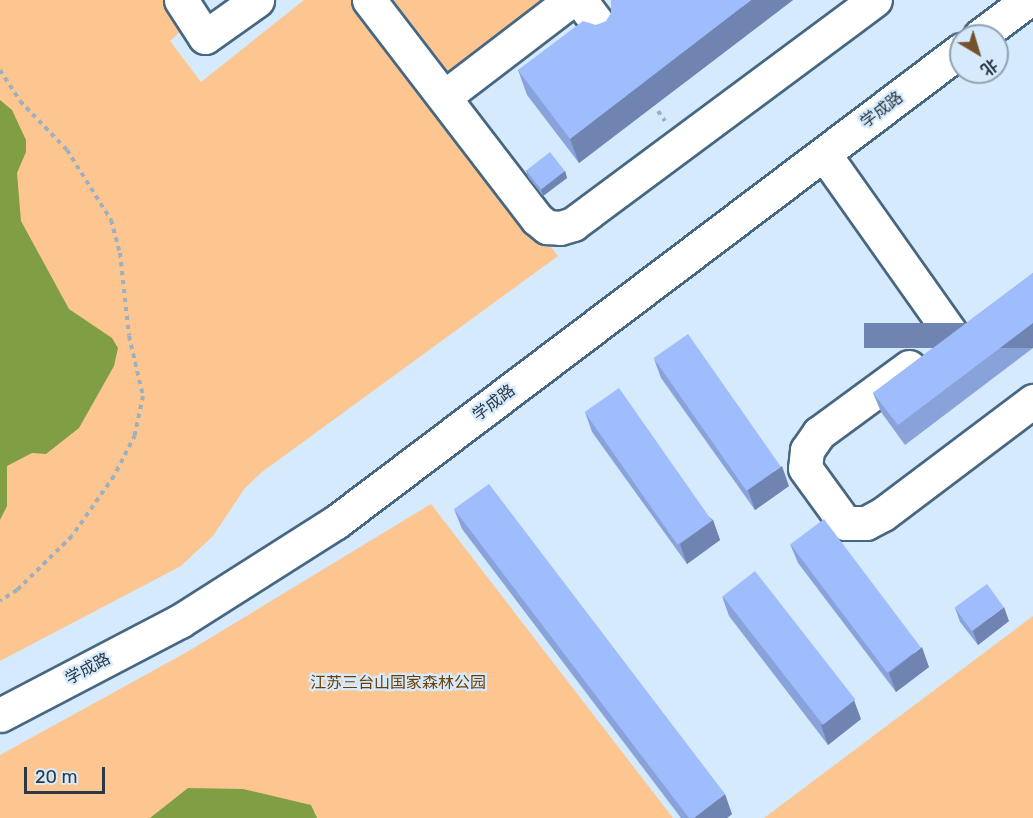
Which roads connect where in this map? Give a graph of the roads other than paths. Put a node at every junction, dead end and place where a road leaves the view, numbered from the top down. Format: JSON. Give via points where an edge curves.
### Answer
{"nodes":[{"id":1,"x":181,"y":0,"type":"edge"},
{"id":2,"x":257,"y":0,"type":"edge"},
{"id":3,"x":369,"y":0,"type":"edge"},
{"id":4,"x":571,"y":0,"type":"edge"},
{"id":5,"x":580,"y":0,"type":"edge"},
{"id":6,"x":875,"y":0,"type":"edge"},
{"id":7,"x":1028,"y":0,"type":"edge"},
{"id":8,"x":996,"y":24,"type":"edge"},
{"id":9,"x":603,"y":31,"type":"edge"},
{"id":10,"x":949,"y":59,"type":"edge"},
{"id":11,"x":444,"y":97,"type":"junction"},
{"id":12,"x":824,"y":154,"type":"junction"},
{"id":13,"x":979,"y":314,"type":"edge"},
{"id":14,"x":952,"y":335,"type":"junction"},
{"id":15,"x":1033,"y":401,"type":"edge"},
{"id":16,"x":0,"y":715,"type":"edge"}],
"edges":[{"from":1,"to":2,"type":"street","via":[[206,38]]},
{"from":3,"to":11,"type":"street"},
{"from":4,"to":11,"type":"street"},
{"from":5,"to":9,"type":"street"},
{"from":6,"to":11,"type":"street","via":[[573,224],[560,228],[547,227],[537,219]]},
{"from":7,"to":8,"type":"street"},
{"from":10,"to":12,"type":"street","name":"学成路"},
{"from":12,"to":14,"type":"street"},
{"from":12,"to":16,"type":"street","name":"学成路","via":[[336,522],[180,621]]},
{"from":13,"to":14,"type":"street"},
{"from":14,"to":15,"type":"street","via":[[819,434],[807,450],[805,468],[845,523],[866,524],[883,514]]}]}
